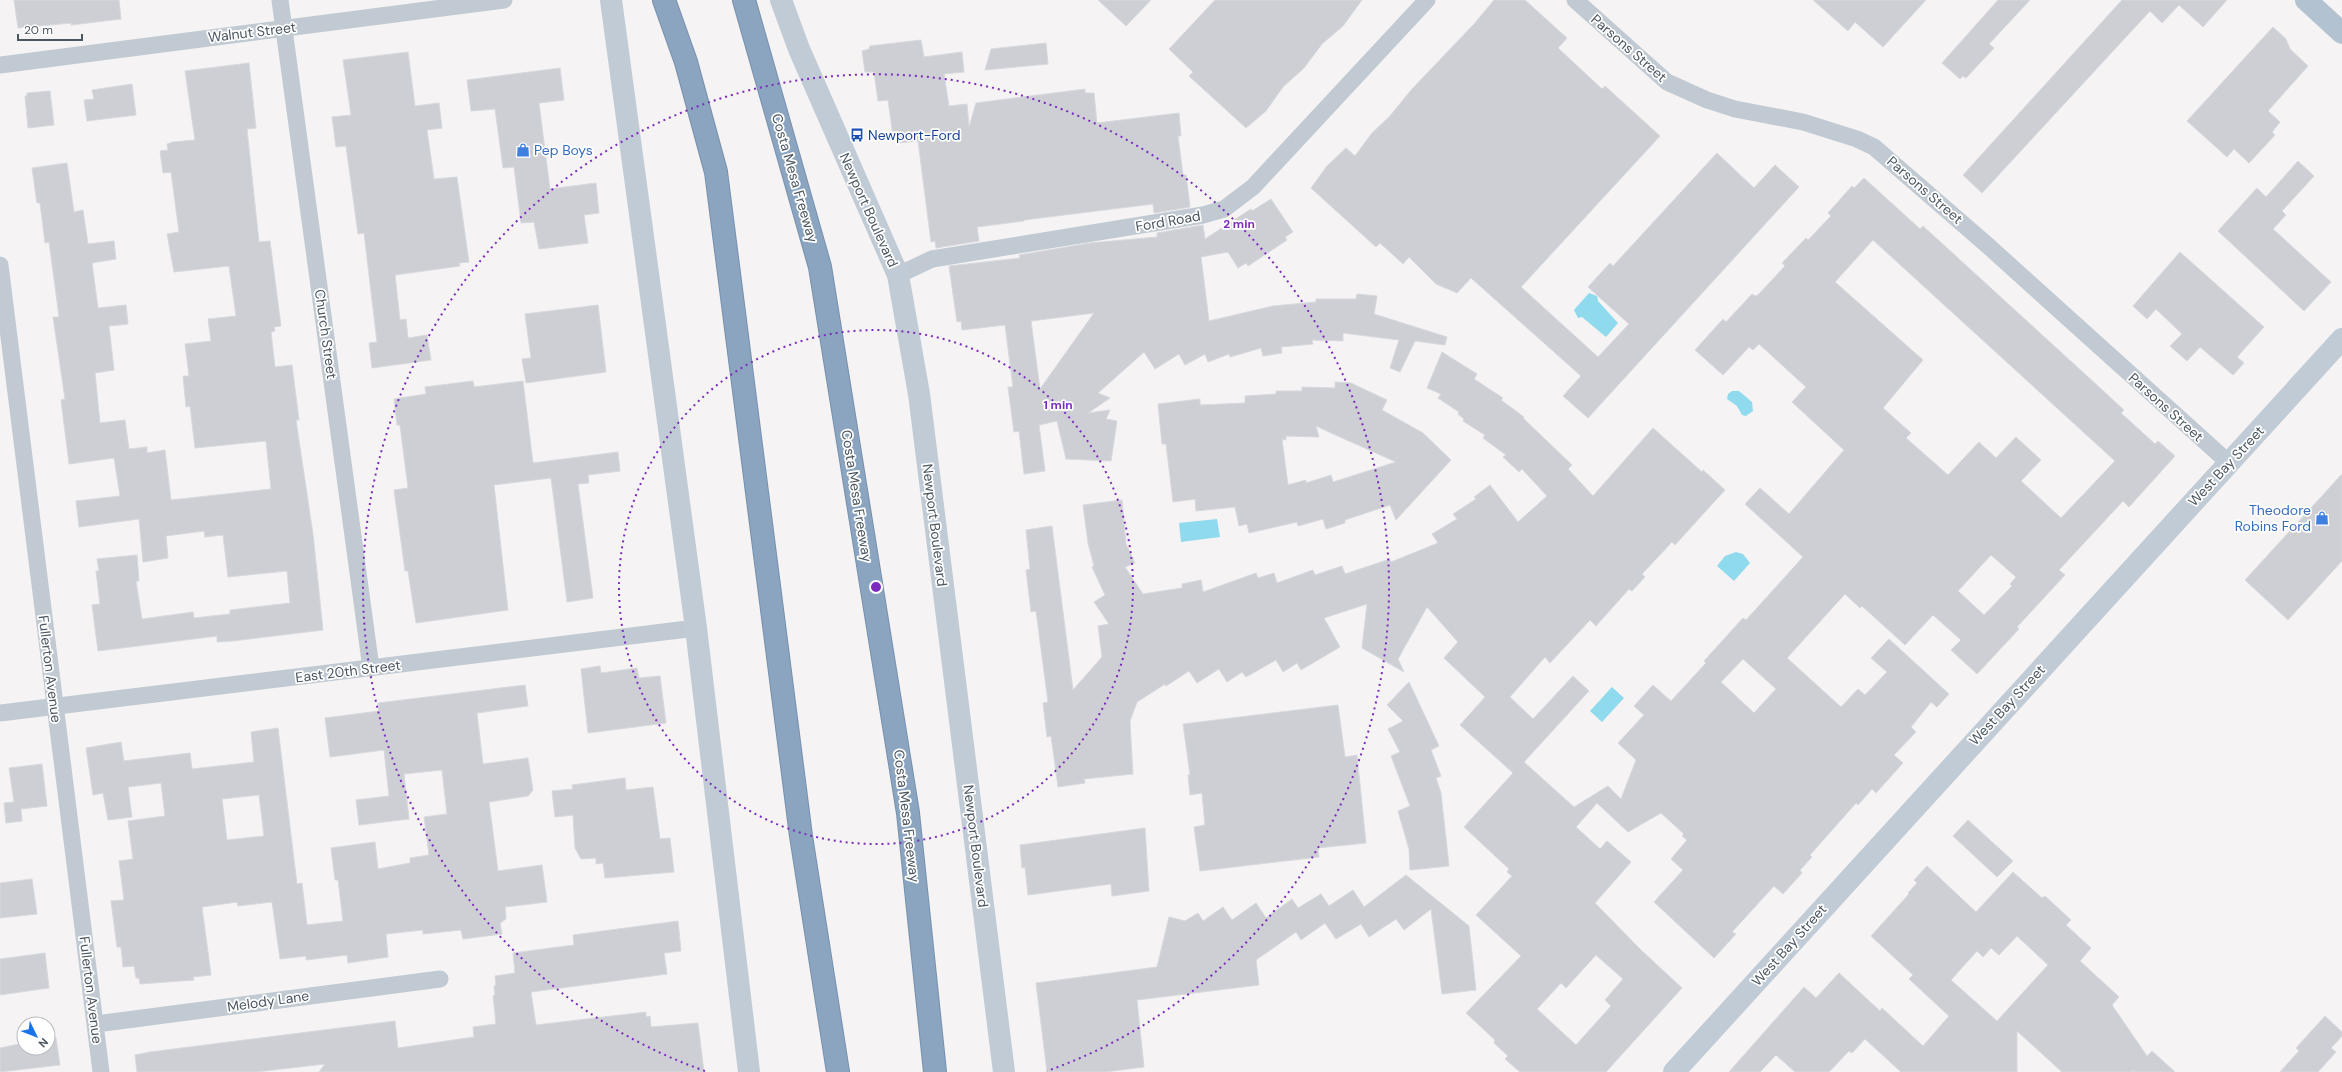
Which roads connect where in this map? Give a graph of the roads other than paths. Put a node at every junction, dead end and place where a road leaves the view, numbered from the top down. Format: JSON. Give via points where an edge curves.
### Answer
{"nodes":[{"id":1,"x":280,"y":0,"type":"edge"},
{"id":2,"x":504,"y":0,"type":"edge"},
{"id":3,"x":611,"y":0,"type":"edge"},
{"id":4,"x":664,"y":0,"type":"edge"},
{"id":5,"x":744,"y":0,"type":"edge"},
{"id":6,"x":782,"y":0,"type":"edge"},
{"id":7,"x":1427,"y":0,"type":"edge"},
{"id":8,"x":1575,"y":0,"type":"edge"},
{"id":9,"x":2306,"y":0,"type":"edge"},
{"id":10,"x":283,"y":27,"type":"junction"},
{"id":11,"x":2342,"y":33,"type":"edge"},
{"id":12,"x":0,"y":65,"type":"edge"},
{"id":13,"x":0,"y":265,"type":"edge"},
{"id":14,"x":898,"y":275,"type":"junction"},
{"id":15,"x":2342,"y":339,"type":"edge"},
{"id":16,"x":2229,"y":463,"type":"junction"},
{"id":17,"x":696,"y":628,"type":"junction"},
{"id":18,"x":371,"y":668,"type":"junction"},
{"id":19,"x":54,"y":706,"type":"junction"},
{"id":20,"x":0,"y":713,"type":"edge"},
{"id":21,"x":440,"y":978,"type":"dead end"},
{"id":22,"x":96,"y":1024,"type":"junction"},
{"id":23,"x":101,"y":1072,"type":"edge"},
{"id":24,"x":749,"y":1072,"type":"edge"},
{"id":25,"x":838,"y":1072,"type":"edge"},
{"id":26,"x":935,"y":1072,"type":"edge"},
{"id":27,"x":1004,"y":1072,"type":"edge"},
{"id":28,"x":1674,"y":1072,"type":"edge"}],
"edges":[{"from":1,"to":10,"type":"street","name":"Church Street"},
{"from":2,"to":10,"type":"street","name":"Walnut Street"},
{"from":3,"to":17,"type":"main road"},
{"from":4,"to":25,"type":"highway","via":[[686,62],[716,172],[801,836]]},
{"from":5,"to":26,"type":"highway","name":"Costa Mesa Freeway","via":[[820,266],[908,813]]},
{"from":6,"to":14,"type":"main road","name":"Newport Boulevard","via":[[799,48]]},
{"from":7,"to":14,"type":"street","name":"Ford Road","via":[[1253,187],[1224,210],[1204,216],[932,259]]},
{"from":8,"to":16,"type":"street","name":"Parsons Street","via":[[1667,82],[1735,109],[1803,122],[1874,147],[1940,202]]},
{"from":9,"to":11,"type":"main road"},
{"from":10,"to":12,"type":"street","name":"Walnut Street"},
{"from":10,"to":18,"type":"street","name":"Church Street"},
{"from":13,"to":19,"type":"street","name":"Fullerton Avenue"},
{"from":14,"to":27,"type":"main road","name":"Newport Boulevard","via":[[921,409]]},
{"from":15,"to":16,"type":"main road","name":"West Bay Street"},
{"from":16,"to":28,"type":"main road","name":"West Bay Street"},
{"from":17,"to":18,"type":"street","name":"East 20th Street"},
{"from":17,"to":24,"type":"main road"},
{"from":18,"to":19,"type":"street","name":"East 20th Street"},
{"from":19,"to":20,"type":"street","name":"East 20th Street"},
{"from":19,"to":22,"type":"street","name":"Fullerton Avenue"},
{"from":21,"to":22,"type":"street","name":"Melody Lane"},
{"from":22,"to":23,"type":"street","name":"Fullerton Avenue"}]}
